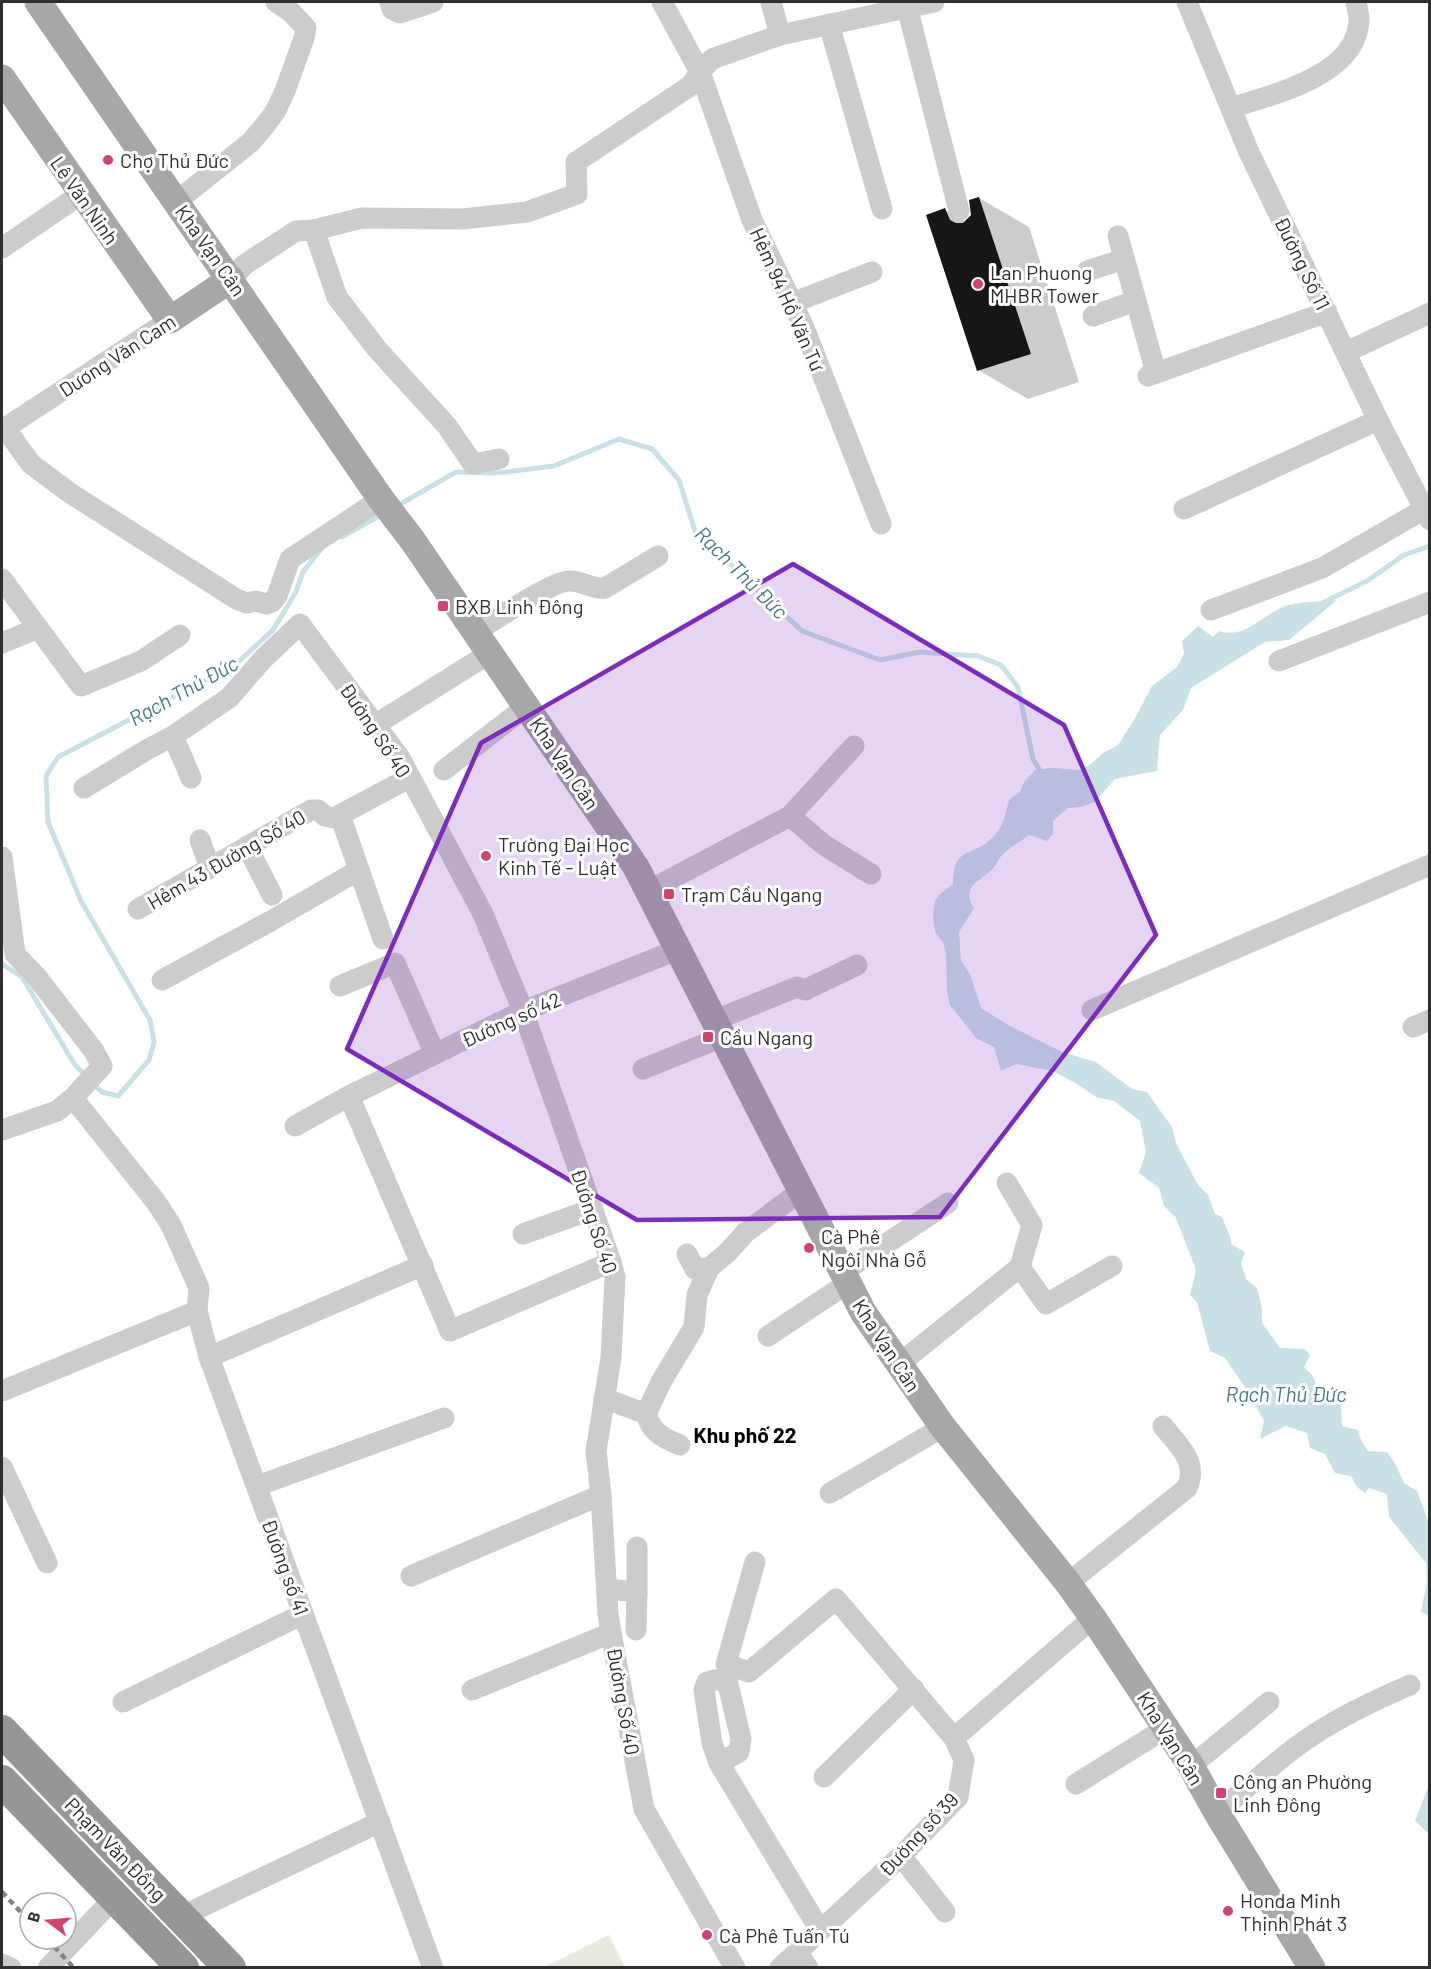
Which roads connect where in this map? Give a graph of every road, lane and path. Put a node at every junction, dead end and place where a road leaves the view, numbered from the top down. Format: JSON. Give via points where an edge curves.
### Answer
{"nodes":[{"id":1,"x":38,"y":2,"type":"edge"},
{"id":2,"x":276,"y":2,"type":"edge"},
{"id":3,"x":390,"y":2,"type":"edge"},
{"id":4,"x":433,"y":2,"type":"edge"},
{"id":5,"x":663,"y":2,"type":"edge"},
{"id":6,"x":771,"y":2,"type":"edge"},
{"id":7,"x":934,"y":2,"type":"edge"},
{"id":8,"x":1187,"y":2,"type":"edge"},
{"id":9,"x":1356,"y":2,"type":"edge"},
{"id":10,"x":898,"y":6,"type":"edge"},
{"id":11,"x":829,"y":24,"type":"junction"},
{"id":12,"x":780,"y":35,"type":"junction"},
{"id":13,"x":700,"y":72,"type":"junction"},
{"id":14,"x":2,"y":78,"type":"edge"},
{"id":15,"x":1231,"y":108,"type":"junction"},
{"id":16,"x":81,"y":194,"type":"junction"},
{"id":17,"x":177,"y":201,"type":"junction"},
{"id":18,"x":882,"y":209,"type":"dead end"},
{"id":19,"x":959,"y":211,"type":"dead end"},
{"id":20,"x":314,"y":230,"type":"junction"},
{"id":21,"x":1118,"y":236,"type":"dead end"},
{"id":22,"x":2,"y":248,"type":"edge"},
{"id":23,"x":1124,"y":259,"type":"junction"},
{"id":24,"x":1088,"y":271,"type":"dead end"},
{"id":25,"x":872,"y":272,"type":"dead end"},
{"id":26,"x":231,"y":279,"type":"junction"},
{"id":27,"x":1135,"y":301,"type":"junction"},
{"id":28,"x":792,"y":303,"type":"junction"},
{"id":29,"x":1327,"y":312,"type":"junction"},
{"id":30,"x":1430,"y":313,"type":"edge"},
{"id":31,"x":1093,"y":316,"type":"dead end"},
{"id":32,"x":170,"y":320,"type":"junction"},
{"id":33,"x":1346,"y":352,"type":"junction"},
{"id":34,"x":1378,"y":420,"type":"junction"},
{"id":35,"x":3,"y":429,"type":"edge"},
{"id":36,"x":499,"y":459,"type":"dead end"},
{"id":37,"x":381,"y":499,"type":"junction"},
{"id":38,"x":1424,"y":503,"type":"edge"},
{"id":39,"x":1184,"y":509,"type":"dead end"},
{"id":40,"x":881,"y":524,"type":"dead end"},
{"id":41,"x":658,"y":556,"type":"dead end"},
{"id":42,"x":2,"y":579,"type":"edge"},
{"id":43,"x":1430,"y":602,"type":"edge"},
{"id":44,"x":1211,"y":609,"type":"dead end"},
{"id":45,"x":38,"y":628,"type":"junction"},
{"id":46,"x":180,"y":635,"type":"dead end"},
{"id":47,"x":2,"y":643,"type":"edge"},
{"id":48,"x":482,"y":643,"type":"junction"},
{"id":49,"x":1280,"y":661,"type":"dead end"},
{"id":50,"x":526,"y":707,"type":"junction"},
{"id":51,"x":383,"y":720,"type":"junction"},
{"id":52,"x":173,"y":736,"type":"junction"},
{"id":53,"x":854,"y":746,"type":"dead end"},
{"id":54,"x":444,"y":770,"type":"dead end"},
{"id":55,"x":409,"y":777,"type":"junction"},
{"id":56,"x":191,"y":778,"type":"dead end"},
{"id":57,"x":84,"y":788,"type":"dead end"},
{"id":58,"x":340,"y":815,"type":"junction"},
{"id":59,"x":790,"y":816,"type":"junction"},
{"id":60,"x":200,"y":840,"type":"dead end"},
{"id":61,"x":247,"y":846,"type":"junction"},
{"id":62,"x":2,"y":857,"type":"edge"},
{"id":63,"x":1430,"y":865,"type":"edge"},
{"id":64,"x":210,"y":868,"type":"junction"},
{"id":65,"x":359,"y":870,"type":"junction"},
{"id":66,"x":871,"y":874,"type":"dead end"},
{"id":67,"x":648,"y":891,"type":"junction"},
{"id":68,"x":273,"y":895,"type":"dead end"},
{"id":69,"x":138,"y":909,"type":"dead end"},
{"id":70,"x":383,"y":939,"type":"dead end"},
{"id":71,"x":677,"y":950,"type":"junction"},
{"id":72,"x":8,"y":951,"type":"edge"},
{"id":73,"x":857,"y":965,"type":"dead end"},
{"id":74,"x":162,"y":980,"type":"dead end"},
{"id":75,"x":340,"y":986,"type":"dead end"},
{"id":76,"x":1092,"y":1010,"type":"dead end"},
{"id":77,"x":524,"y":1011,"type":"junction"},
{"id":78,"x":717,"y":1029,"type":"junction"},
{"id":79,"x":435,"y":1054,"type":"junction"},
{"id":80,"x":644,"y":1069,"type":"dead end"},
{"id":81,"x":349,"y":1096,"type":"junction"},
{"id":82,"x":73,"y":1098,"type":"junction"},
{"id":83,"x":295,"y":1126,"type":"dead end"},
{"id":84,"x":2,"y":1130,"type":"edge"},
{"id":85,"x":1006,"y":1183,"type":"dead end"},
{"id":86,"x":801,"y":1191,"type":"junction"},
{"id":87,"x":948,"y":1203,"type":"dead end"},
{"id":88,"x":593,"y":1209,"type":"junction"},
{"id":89,"x":523,"y":1234,"type":"dead end"},
{"id":90,"x":687,"y":1254,"type":"dead end"},
{"id":91,"x":611,"y":1262,"type":"junction"},
{"id":92,"x":423,"y":1266,"type":"junction"},
{"id":93,"x":1112,"y":1266,"type":"dead end"},
{"id":94,"x":1020,"y":1267,"type":"junction"},
{"id":95,"x":709,"y":1268,"type":"junction"},
{"id":96,"x":846,"y":1278,"type":"junction"},
{"id":97,"x":197,"y":1311,"type":"junction"},
{"id":98,"x":768,"y":1336,"type":"dead end"},
{"id":99,"x":209,"y":1357,"type":"junction"},
{"id":100,"x":899,"y":1364,"type":"junction"},
{"id":101,"x":2,"y":1391,"type":"edge"},
{"id":102,"x":604,"y":1398,"type":"junction"},
{"id":103,"x":646,"y":1414,"type":"junction"},
{"id":104,"x":444,"y":1418,"type":"dead end"},
{"id":105,"x":1163,"y":1426,"type":"dead end"},
{"id":106,"x":943,"y":1427,"type":"junction"},
{"id":107,"x":680,"y":1445,"type":"dead end"},
{"id":108,"x":2,"y":1467,"type":"edge"},
{"id":109,"x":257,"y":1486,"type":"junction"},
{"id":110,"x":830,"y":1493,"type":"dead end"},
{"id":111,"x":601,"y":1495,"type":"junction"},
{"id":112,"x":637,"y":1547,"type":"dead end"},
{"id":113,"x":755,"y":1562,"type":"dead end"},
{"id":114,"x":46,"y":1563,"type":"dead end"},
{"id":115,"x":411,"y":1576,"type":"dead end"},
{"id":116,"x":1068,"y":1583,"type":"junction"},
{"id":117,"x":607,"y":1589,"type":"junction"},
{"id":118,"x":637,"y":1592,"type":"junction"},
{"id":119,"x":303,"y":1614,"type":"junction"},
{"id":120,"x":1093,"y":1618,"type":"junction"},
{"id":121,"x":636,"y":1630,"type":"dead end"},
{"id":122,"x":611,"y":1633,"type":"junction"},
{"id":123,"x":1410,"y":1685,"type":"dead end"},
{"id":124,"x":914,"y":1689,"type":"junction"},
{"id":125,"x":472,"y":1690,"type":"dead end"},
{"id":126,"x":123,"y":1702,"type":"dead end"},
{"id":127,"x":1269,"y":1702,"type":"dead end"},
{"id":128,"x":1166,"y":1728,"type":"junction"},
{"id":129,"x":2,"y":1731,"type":"edge"},
{"id":130,"x":954,"y":1738,"type":"junction"},
{"id":131,"x":719,"y":1762,"type":"dead end"},
{"id":132,"x":1191,"y":1766,"type":"junction"},
{"id":133,"x":824,"y":1777,"type":"dead end"},
{"id":134,"x":2,"y":1781,"type":"edge"},
{"id":135,"x":1076,"y":1784,"type":"dead end"},
{"id":136,"x":1217,"y":1813,"type":"junction"},
{"id":137,"x":380,"y":1822,"type":"junction"},
{"id":138,"x":901,"y":1856,"type":"junction"},
{"id":139,"x":115,"y":1897,"type":"junction"},
{"id":140,"x":945,"y":1912,"type":"dead end"},
{"id":141,"x":180,"y":1917,"type":"junction"},
{"id":142,"x":820,"y":1930,"type":"junction"},
{"id":143,"x":803,"y":1960,"type":"edge"},
{"id":144,"x":2,"y":1964,"type":"edge"},
{"id":145,"x":11,"y":1968,"type":"edge"},
{"id":146,"x":48,"y":1968,"type":"edge"},
{"id":147,"x":183,"y":1968,"type":"edge"},
{"id":148,"x":230,"y":1968,"type":"edge"},
{"id":149,"x":433,"y":1968,"type":"edge"},
{"id":150,"x":735,"y":1968,"type":"edge"},
{"id":151,"x":780,"y":1968,"type":"edge"},
{"id":152,"x":1312,"y":1968,"type":"edge"}],
"edges":[{"from":1,"to":17,"type":"main road","name":"Kha Vạn Cân"},
{"from":2,"to":17,"type":"street","via":[[306,28],[275,112],[251,142]]},
{"from":3,"to":4,"type":"street","via":[[392,9],[400,13]]},
{"from":5,"to":13,"type":"street","name":"Hẻm 94 Hồ Văn Tư"},
{"from":6,"to":12,"type":"street"},
{"from":7,"to":10,"type":"street"},
{"from":8,"to":15,"type":"street","name":"Đường Số 11"},
{"from":9,"to":15,"type":"street","via":[[1359,21],[1354,40],[1338,64],[1302,85]]},
{"from":10,"to":11,"type":"street"},
{"from":10,"to":19,"type":"street"},
{"from":11,"to":12,"type":"street"},
{"from":11,"to":18,"type":"street"},
{"from":12,"to":13,"type":"street","via":[[711,59]]},
{"from":13,"to":20,"type":"street","via":[[690,87],[576,162],[577,194],[527,212],[462,219],[362,218]]},
{"from":13,"to":28,"type":"street","name":"Hẻm 94 Hồ Văn Tư","via":[[752,220]]},
{"from":14,"to":16,"type":"main road","name":"Lê Văn Ninh"},
{"from":15,"to":29,"type":"street","name":"Đường Số 11"},
{"from":16,"to":22,"type":"street"},
{"from":16,"to":32,"type":"main road","name":"Lê Văn Ninh"},
{"from":17,"to":26,"type":"main road","name":"Kha Vạn Cân"},
{"from":20,"to":26,"type":"street","via":[[296,231],[244,265]]},
{"from":20,"to":36,"type":"street","via":[[337,297],[377,349],[447,426],[472,464]]},
{"from":21,"to":23,"type":"street"},
{"from":23,"to":24,"type":"street"},
{"from":23,"to":27,"type":"street"},
{"from":25,"to":28,"type":"street"},
{"from":26,"to":32,"type":"main road","name":"Dương Văn Cam"},
{"from":26,"to":37,"type":"main road","name":"Kha Vạn Cân"},
{"from":27,"to":29,"type":"street","via":[[1152,375]]},
{"from":27,"to":31,"type":"street"},
{"from":28,"to":40,"type":"street","name":"Hẻm 94 Hồ Văn Tư"},
{"from":29,"to":33,"type":"street","name":"Đường Số 11"},
{"from":30,"to":33,"type":"street"},
{"from":32,"to":35,"type":"street","name":"Dương Văn Cam"},
{"from":33,"to":34,"type":"street","name":"Đường Số 11"},
{"from":34,"to":38,"type":"street","name":"Đường Số 11"},
{"from":34,"to":39,"type":"street"},
{"from":35,"to":37,"type":"street","via":[[31,464],[70,492],[247,603],[272,602],[290,560]]},
{"from":37,"to":48,"type":"main road","name":"Kha Vạn Cân"},
{"from":38,"to":44,"type":"street","via":[[1322,568]]},
{"from":41,"to":48,"type":"street","via":[[605,588],[566,580],[531,598]]},
{"from":42,"to":45,"type":"street"},
{"from":43,"to":49,"type":"street"},
{"from":45,"to":46,"type":"street","via":[[81,686],[141,661]]},
{"from":45,"to":47,"type":"street"},
{"from":48,"to":50,"type":"main road","name":"Kha Vạn Cân"},
{"from":48,"to":51,"type":"street"},
{"from":50,"to":54,"type":"street"},
{"from":50,"to":67,"type":"main road","name":"Kha Vạn Cân","via":[[636,867]]},
{"from":51,"to":52,"type":"street","name":"Đường Số 40","via":[[300,624],[229,698]]},
{"from":51,"to":55,"type":"street","name":"Đường Số 40"},
{"from":52,"to":56,"type":"street"},
{"from":52,"to":57,"type":"street"},
{"from":53,"to":59,"type":"street"},
{"from":55,"to":58,"type":"street"},
{"from":55,"to":77,"type":"street","name":"Đường Số 40","via":[[483,914]]},
{"from":58,"to":61,"type":"street","name":"Hẻm 43 Đường Số 40","via":[[330,818],[311,810]]},
{"from":58,"to":65,"type":"street"},
{"from":59,"to":66,"type":"street","via":[[824,845]]},
{"from":59,"to":67,"type":"street"},
{"from":60,"to":64,"type":"street"},
{"from":61,"to":64,"type":"street","name":"Hẻm 43 Đường Số 40"},
{"from":61,"to":68,"type":"street"},
{"from":62,"to":72,"type":"street"},
{"from":63,"to":76,"type":"street"},
{"from":64,"to":69,"type":"street","name":"Hẻm 43 Đường Số 40"},
{"from":65,"to":70,"type":"street"},
{"from":65,"to":74,"type":"street"},
{"from":67,"to":71,"type":"main road","name":"Kha Vạn Cân"},
{"from":71,"to":77,"type":"street","name":"Đường số 42"},
{"from":71,"to":78,"type":"main road","name":"Kha Vạn Cân"},
{"from":72,"to":82,"type":"street","via":[[43,985],[102,1066]]},
{"from":73,"to":78,"type":"street","via":[[805,990],[796,987]]},
{"from":75,"to":79,"type":"street","via":[[395,963]]},
{"from":77,"to":79,"type":"street","name":"Đường số 42"},
{"from":77,"to":88,"type":"street","name":"Đường Số 40"},
{"from":78,"to":80,"type":"street"},
{"from":78,"to":86,"type":"main road","name":"Kha Vạn Cân"},
{"from":79,"to":81,"type":"street","name":"Đường số 42"},
{"from":81,"to":83,"type":"street","name":"Đường số 42"},
{"from":81,"to":92,"type":"street"},
{"from":82,"to":84,"type":"street","via":[[57,1111]]},
{"from":82,"to":97,"type":"street","name":"Đường số 41","via":[[171,1225],[199,1288]]},
{"from":85,"to":94,"type":"street","via":[[1032,1225]]},
{"from":86,"to":95,"type":"street","via":[[746,1232]]},
{"from":86,"to":96,"type":"main road","name":"Kha Vạn Cân"},
{"from":87,"to":96,"type":"street"},
{"from":88,"to":89,"type":"street"},
{"from":88,"to":91,"type":"street","name":"Đường Số 40"},
{"from":90,"to":95,"type":"street","via":[[695,1269]]},
{"from":91,"to":92,"type":"street","via":[[450,1331]]},
{"from":91,"to":102,"type":"street","name":"Đường Số 40","via":[[615,1277]]},
{"from":92,"to":99,"type":"street"},
{"from":93,"to":94,"type":"street","via":[[1046,1304]]},
{"from":94,"to":100,"type":"street"},
{"from":95,"to":103,"type":"street","via":[[697,1295],[694,1327]]},
{"from":96,"to":98,"type":"street"},
{"from":96,"to":100,"type":"main road","name":"Kha Vạn Cân","via":[[863,1312]]},
{"from":97,"to":99,"type":"street","name":"Đường số 41"},
{"from":97,"to":101,"type":"street"},
{"from":99,"to":109,"type":"street","name":"Đường số 41"},
{"from":100,"to":106,"type":"main road","name":"Kha Vạn Cân"},
{"from":102,"to":103,"type":"street"},
{"from":102,"to":111,"type":"street","name":"Đường Số 40","via":[[596,1450]]},
{"from":103,"to":107,"type":"street","via":[[656,1433]]},
{"from":104,"to":109,"type":"street"},
{"from":105,"to":116,"type":"street","via":[[1192,1468],[1187,1488]]},
{"from":106,"to":110,"type":"street"},
{"from":106,"to":116,"type":"main road","name":"Kha Vạn Cân"},
{"from":108,"to":114,"type":"street"},
{"from":109,"to":119,"type":"street","name":"Đường số 41"},
{"from":111,"to":115,"type":"street"},
{"from":111,"to":117,"type":"street","name":"Đường Số 40"},
{"from":112,"to":118,"type":"street"},
{"from":113,"to":124,"type":"street","via":[[726,1665],[750,1672],[836,1599]]},
{"from":116,"to":120,"type":"main road","name":"Kha Vạn Cân"},
{"from":117,"to":118,"type":"street"},
{"from":117,"to":122,"type":"street","name":"Đường Số 40"},
{"from":118,"to":121,"type":"street"},
{"from":119,"to":126,"type":"street"},
{"from":119,"to":137,"type":"street","name":"Đường số 41"},
{"from":120,"to":128,"type":"main road","name":"Kha Vạn Cân"},
{"from":120,"to":130,"type":"street"},
{"from":122,"to":125,"type":"street"},
{"from":122,"to":150,"type":"street","name":"Đường Số 40","via":[[644,1809]]},
{"from":123,"to":136,"type":"street","via":[[1316,1734]]},
{"from":124,"to":130,"type":"street"},
{"from":124,"to":133,"type":"street"},
{"from":127,"to":132,"type":"street"},
{"from":128,"to":132,"type":"main road","name":"Kha Vạn Cân"},
{"from":128,"to":135,"type":"street"},
{"from":129,"to":141,"type":"highway","name":"Phạm Văn Đồng"},
{"from":130,"to":138,"type":"street","name":"Đường số 39","via":[[964,1760],[958,1797]]},
{"from":131,"to":142,"type":"street"},
{"from":132,"to":136,"type":"main road","name":"Kha Vạn Cân"},
{"from":134,"to":139,"type":"highway","name":"Phạm Văn Đồng"},
{"from":136,"to":152,"type":"main road","name":"Kha Vạn Cân"},
{"from":137,"to":141,"type":"street"},
{"from":137,"to":149,"type":"street","name":"Đường số 41"},
{"from":138,"to":140,"type":"street"},
{"from":138,"to":142,"type":"street","name":"Đường số 39"},
{"from":139,"to":146,"type":"street"},
{"from":139,"to":147,"type":"highway","name":"Phạm Văn Đồng"},
{"from":141,"to":148,"type":"highway","name":"Phạm Văn Đồng"},
{"from":142,"to":143,"type":"street","name":"Đường số 39"},
{"from":143,"to":151,"type":"street","name":"Đường số 39"},
{"from":144,"to":145,"type":"street"}]}
